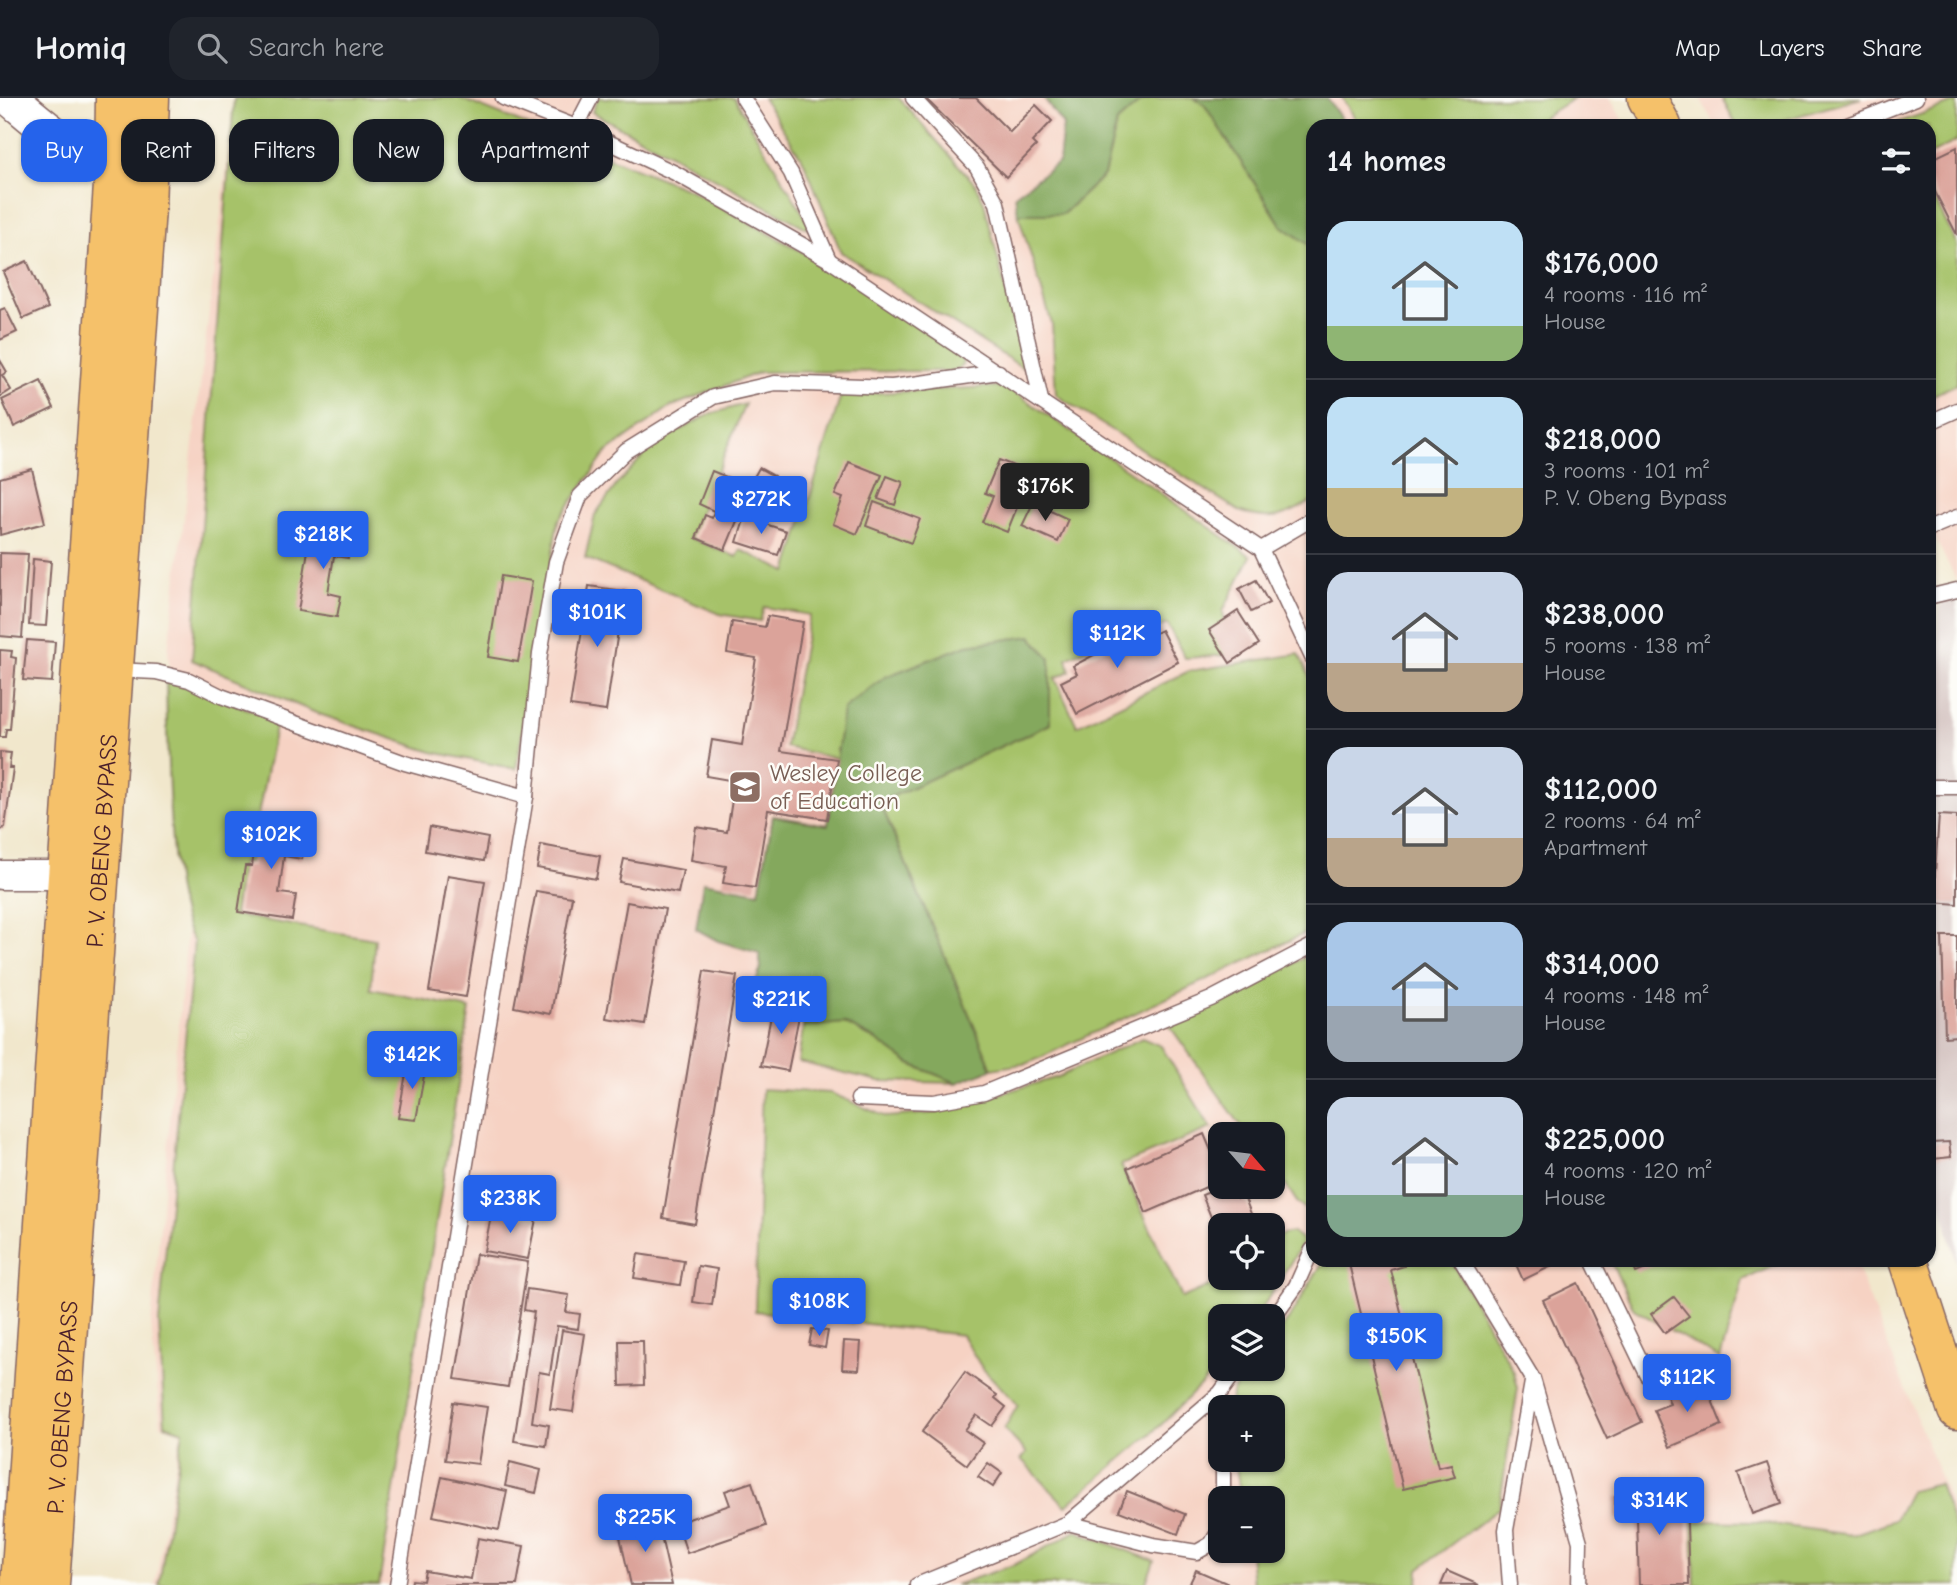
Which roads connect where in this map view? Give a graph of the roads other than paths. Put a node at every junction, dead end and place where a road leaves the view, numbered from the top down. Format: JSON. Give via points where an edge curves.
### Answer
{"nodes":[{"id":1,"x":11,"y":98,"type":"edge"},
{"id":2,"x":19,"y":98,"type":"edge"},
{"id":3,"x":115,"y":98,"type":"edge"},
{"id":4,"x":150,"y":98,"type":"edge"},
{"id":5,"x":503,"y":98,"type":"edge"},
{"id":6,"x":591,"y":98,"type":"edge"},
{"id":7,"x":743,"y":98,"type":"edge"},
{"id":8,"x":914,"y":98,"type":"edge"},
{"id":9,"x":1647,"y":98,"type":"edge"},
{"id":10,"x":1916,"y":98,"type":"edge"},
{"id":11,"x":144,"y":119,"type":"edge"},
{"id":12,"x":556,"y":119,"type":"edge"},
{"id":13,"x":580,"y":119,"type":"edge"},
{"id":14,"x":1658,"y":119,"type":"edge"},
{"id":15,"x":1863,"y":119,"type":"edge"},
{"id":16,"x":121,"y":128,"type":"edge"},
{"id":17,"x":613,"y":144,"type":"edge"},
{"id":18,"x":121,"y":167,"type":"edge"},
{"id":19,"x":129,"y":182,"type":"edge"},
{"id":20,"x":130,"y":182,"type":"edge"},
{"id":21,"x":830,"y":260,"type":"junction"},
{"id":22,"x":999,"y":372,"type":"junction"},
{"id":23,"x":1041,"y":400,"type":"junction"},
{"id":24,"x":1957,"y":410,"type":"edge"},
{"id":25,"x":1936,"y":419,"type":"edge"},
{"id":26,"x":1957,"y":516,"type":"edge"},
{"id":27,"x":1306,"y":523,"type":"edge"},
{"id":28,"x":1936,"y":525,"type":"edge"},
{"id":29,"x":1261,"y":549,"type":"junction"},
{"id":30,"x":1957,"y":590,"type":"edge"},
{"id":31,"x":1936,"y":595,"type":"edge"},
{"id":32,"x":1306,"y":644,"type":"edge"},
{"id":33,"x":114,"y":670,"type":"junction"},
{"id":34,"x":1936,"y":787,"type":"edge"},
{"id":35,"x":1957,"y":787,"type":"edge"},
{"id":36,"x":526,"y":797,"type":"junction"},
{"id":37,"x":0,"y":875,"type":"edge"},
{"id":38,"x":85,"y":875,"type":"junction"},
{"id":39,"x":1306,"y":949,"type":"edge"},
{"id":40,"x":858,"y":1099,"type":"dead end"},
{"id":41,"x":1306,"y":1264,"type":"edge"},
{"id":42,"x":1465,"y":1267,"type":"edge"},
{"id":43,"x":1595,"y":1267,"type":"edge"},
{"id":44,"x":1910,"y":1267,"type":"edge"},
{"id":45,"x":1283,"y":1304,"type":"edge"},
{"id":46,"x":1648,"y":1376,"type":"dead end"},
{"id":47,"x":1533,"y":1379,"type":"junction"},
{"id":48,"x":1956,"y":1407,"type":"edge"},
{"id":49,"x":1208,"y":1410,"type":"edge"},
{"id":50,"x":1068,"y":1523,"type":"junction"},
{"id":51,"x":1208,"y":1546,"type":"edge"},
{"id":52,"x":20,"y":1585,"type":"edge"},
{"id":53,"x":50,"y":1585,"type":"edge"},
{"id":54,"x":397,"y":1585,"type":"edge"},
{"id":55,"x":917,"y":1585,"type":"edge"},
{"id":56,"x":1510,"y":1585,"type":"edge"},
{"id":57,"x":1579,"y":1585,"type":"edge"}],
"edges":[{"from":1,"to":2,"type":"street"},
{"from":1,"to":18,"type":"street","via":[[47,130]]},
{"from":3,"to":16,"type":"main road","name":"P. V. OBENG BYPASS"},
{"from":4,"to":11,"type":"main road","name":"P. V. OBENG BYPASS"},
{"from":5,"to":12,"type":"lane"},
{"from":6,"to":13,"type":"lane"},
{"from":7,"to":21,"type":"lane","via":[[792,173]]},
{"from":8,"to":23,"type":"lane","via":[[977,167],[997,203]]},
{"from":9,"to":14,"type":"main road"},
{"from":10,"to":15,"type":"lane"},
{"from":17,"to":21,"type":"lane","via":[[675,173]]},
{"from":19,"to":38,"type":"main road","name":"P. V. OBENG BYPASS"},
{"from":20,"to":33,"type":"main road","name":"P. V. OBENG BYPASS"},
{"from":21,"to":22,"type":"lane"},
{"from":22,"to":23,"type":"lane"},
{"from":22,"to":36,"type":"lane","via":[[892,387],[775,383],[713,397],[626,451],[580,496],[556,562],[540,654]]},
{"from":23,"to":29,"type":"lane"},
{"from":24,"to":25,"type":"lane"},
{"from":26,"to":28,"type":"lane"},
{"from":27,"to":29,"type":"lane"},
{"from":29,"to":32,"type":"lane"},
{"from":30,"to":31,"type":"lane"},
{"from":33,"to":36,"type":"lane","via":[[156,672],[189,680],[405,763]]},
{"from":33,"to":38,"type":"main road","name":"P. V. OBENG BYPASS"},
{"from":34,"to":35,"type":"lane"},
{"from":36,"to":54,"type":"lane"},
{"from":37,"to":38,"type":"street"},
{"from":38,"to":52,"type":"main road","name":"P. V. OBENG BYPASS"},
{"from":38,"to":53,"type":"main road","name":"P. V. OBENG BYPASS"},
{"from":39,"to":40,"type":"lane","via":[[1211,999],[984,1093],[934,1102]]},
{"from":41,"to":45,"type":"lane"},
{"from":42,"to":47,"type":"lane"},
{"from":43,"to":46,"type":"lane"},
{"from":44,"to":48,"type":"main road"},
{"from":47,"to":56,"type":"lane","via":[[1506,1530]]},
{"from":47,"to":57,"type":"lane","via":[[1580,1542]]},
{"from":49,"to":50,"type":"lane"},
{"from":50,"to":51,"type":"lane","via":[[1153,1545],[1197,1552]]},
{"from":50,"to":55,"type":"lane"}]}
